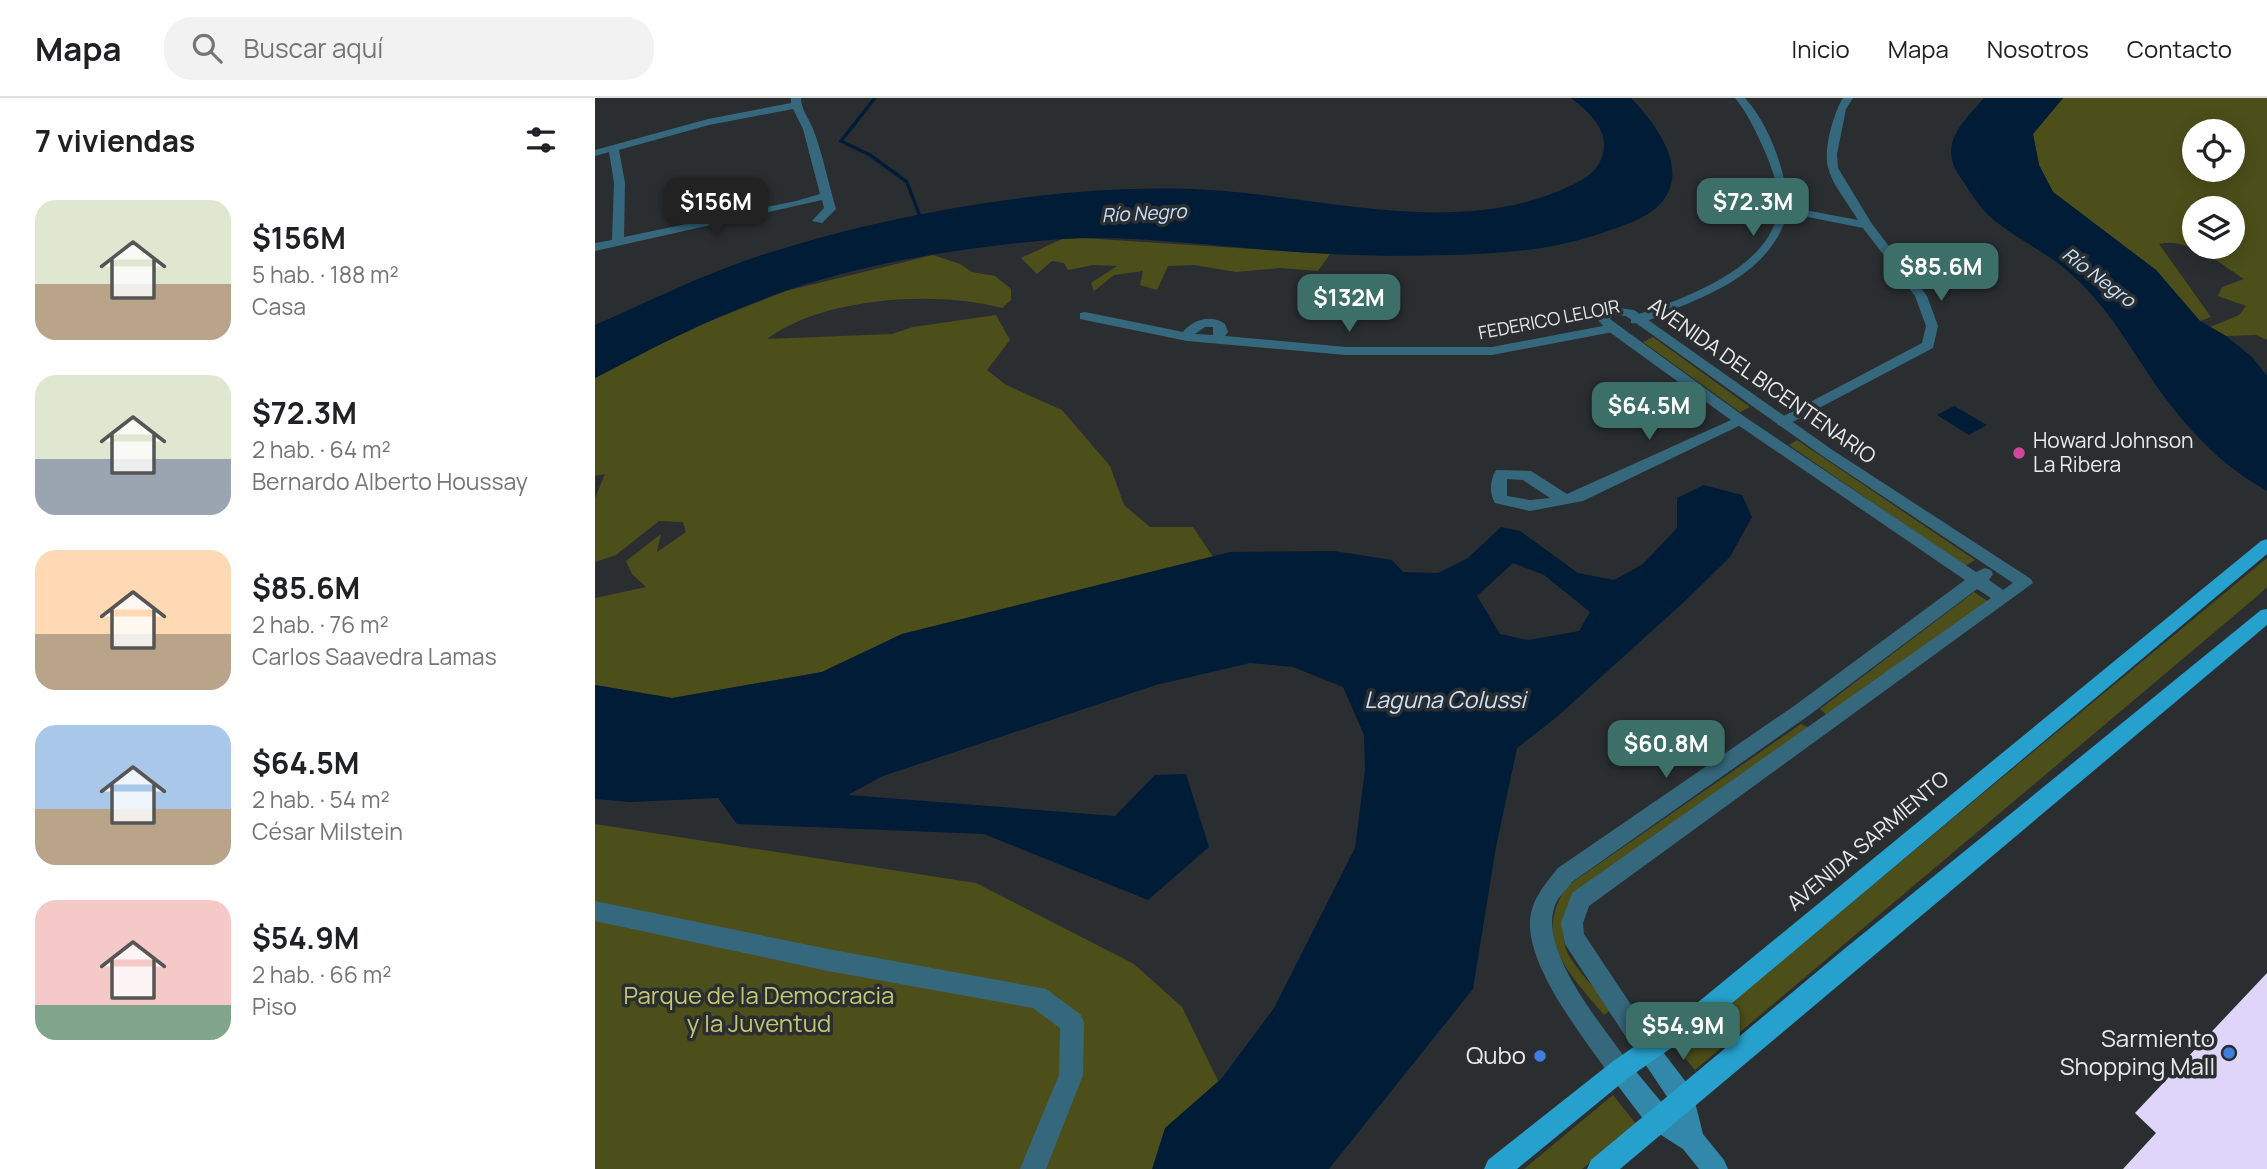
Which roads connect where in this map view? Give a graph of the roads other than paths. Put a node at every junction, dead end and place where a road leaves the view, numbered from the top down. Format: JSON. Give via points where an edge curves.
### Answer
{"nodes":[{"id":1,"x":1740,"y":98,"type":"edge"},
{"id":2,"x":1848,"y":98,"type":"edge"},
{"id":3,"x":796,"y":101,"type":"edge"},
{"id":4,"x":613,"y":148,"type":"junction"},
{"id":5,"x":595,"y":153,"type":"edge"},
{"id":6,"x":827,"y":195,"type":"junction"},
{"id":7,"x":1783,"y":209,"type":"junction"},
{"id":8,"x":818,"y":221,"type":"dead end"},
{"id":9,"x":1867,"y":225,"type":"junction"},
{"id":10,"x":618,"y":242,"type":"junction"},
{"id":11,"x":595,"y":247,"type":"edge"},
{"id":12,"x":1085,"y":316,"type":"dead end"},
{"id":13,"x":1636,"y":320,"type":"junction"},
{"id":14,"x":1613,"y":328,"type":"junction"},
{"id":15,"x":1765,"y":410,"type":"junction"},
{"id":16,"x":1739,"y":420,"type":"junction"},
{"id":17,"x":1789,"y":426,"type":"junction"},
{"id":18,"x":1773,"y":443,"type":"junction"},
{"id":19,"x":1564,"y":500,"type":"dead end"},
{"id":20,"x":2267,"y":545,"type":"edge"},
{"id":21,"x":1996,"y":565,"type":"junction"},
{"id":22,"x":1977,"y":581,"type":"junction"},
{"id":23,"x":2003,"y":598,"type":"junction"},
{"id":24,"x":2267,"y":615,"type":"edge"},
{"id":25,"x":1801,"y":711,"type":"junction"},
{"id":26,"x":1825,"y":727,"type":"junction"},
{"id":27,"x":595,"y":911,"type":"edge"},
{"id":28,"x":1649,"y":1052,"type":"junction"},
{"id":29,"x":1619,"y":1070,"type":"junction"},
{"id":30,"x":1683,"y":1099,"type":"junction"},
{"id":31,"x":1659,"y":1119,"type":"junction"},
{"id":32,"x":1692,"y":1140,"type":"junction"},
{"id":33,"x":1033,"y":1169,"type":"edge"},
{"id":34,"x":1497,"y":1169,"type":"edge"},
{"id":35,"x":1600,"y":1169,"type":"edge"},
{"id":36,"x":1715,"y":1169,"type":"edge"}],
"edges":[{"from":1,"to":7,"type":"street","via":[[1749,108],[1782,184]]},
{"from":2,"to":9,"type":"street","via":[[1841,109],[1833,168]]},
{"from":3,"to":4,"type":"street"},
{"from":3,"to":6,"type":"street"},
{"from":4,"to":5,"type":"street"},
{"from":4,"to":10,"type":"street","via":[[621,200]]},
{"from":6,"to":8,"type":"street","via":[[830,209]]},
{"from":6,"to":10,"type":"street"},
{"from":7,"to":9,"type":"street"},
{"from":7,"to":13,"type":"street","via":[[1776,236],[1733,276],[1705,293]]},
{"from":9,"to":17,"type":"street","via":[[1921,296],[1932,326],[1928,345]]},
{"from":10,"to":11,"type":"street"},
{"from":12,"to":14,"type":"street","name":"FEDERICO LELOIR","via":[[1187,337],[1346,351],[1492,351]]},
{"from":13,"to":14,"type":"street","name":"AVENIDA DEL BICENTENARIO","via":[[1629,313],[1611,311],[1603,319]]},
{"from":13,"to":15,"type":"street","name":"AVENIDA DEL BICENTENARIO"},
{"from":14,"to":16,"type":"street","name":"AVENIDA DEL BICENTENARIO"},
{"from":15,"to":16,"type":"street"},
{"from":15,"to":17,"type":"street","name":"AVENIDA DEL BICENTENARIO"},
{"from":16,"to":18,"type":"street","name":"AVENIDA DEL BICENTENARIO"},
{"from":16,"to":19,"type":"street"},
{"from":17,"to":18,"type":"street"},
{"from":17,"to":21,"type":"street","name":"AVENIDA DEL BICENTENARIO"},
{"from":18,"to":22,"type":"street","name":"AVENIDA DEL BICENTENARIO"},
{"from":20,"to":28,"type":"main road","name":"AVENIDA SARMIENTO"},
{"from":21,"to":22,"type":"street"},
{"from":21,"to":23,"type":"street","name":"AVENIDA DEL BICENTENARIO","via":[[2025,583]]},
{"from":22,"to":23,"type":"street","name":"AVENIDA DEL BICENTENARIO"},
{"from":22,"to":25,"type":"street"},
{"from":23,"to":26,"type":"street"},
{"from":24,"to":30,"type":"main road"},
{"from":25,"to":26,"type":"street"},
{"from":25,"to":29,"type":"street","via":[[1565,875],[1545,902],[1542,942],[1550,964]]},
{"from":26,"to":28,"type":"street","via":[[1580,900],[1572,923],[1573,937]]},
{"from":27,"to":33,"type":"street","via":[[828,960],[1038,997],[1072,1022],[1071,1075]]},
{"from":28,"to":29,"type":"main road","name":"AVENIDA SARMIENTO"},
{"from":28,"to":30,"type":"main road"},
{"from":29,"to":31,"type":"main road"},
{"from":29,"to":34,"type":"main road","name":"AVENIDA SARMIENTO"},
{"from":30,"to":31,"type":"main road"},
{"from":30,"to":32,"type":"main road"},
{"from":31,"to":32,"type":"main road"},
{"from":31,"to":35,"type":"main road"},
{"from":32,"to":36,"type":"main road"}]}
